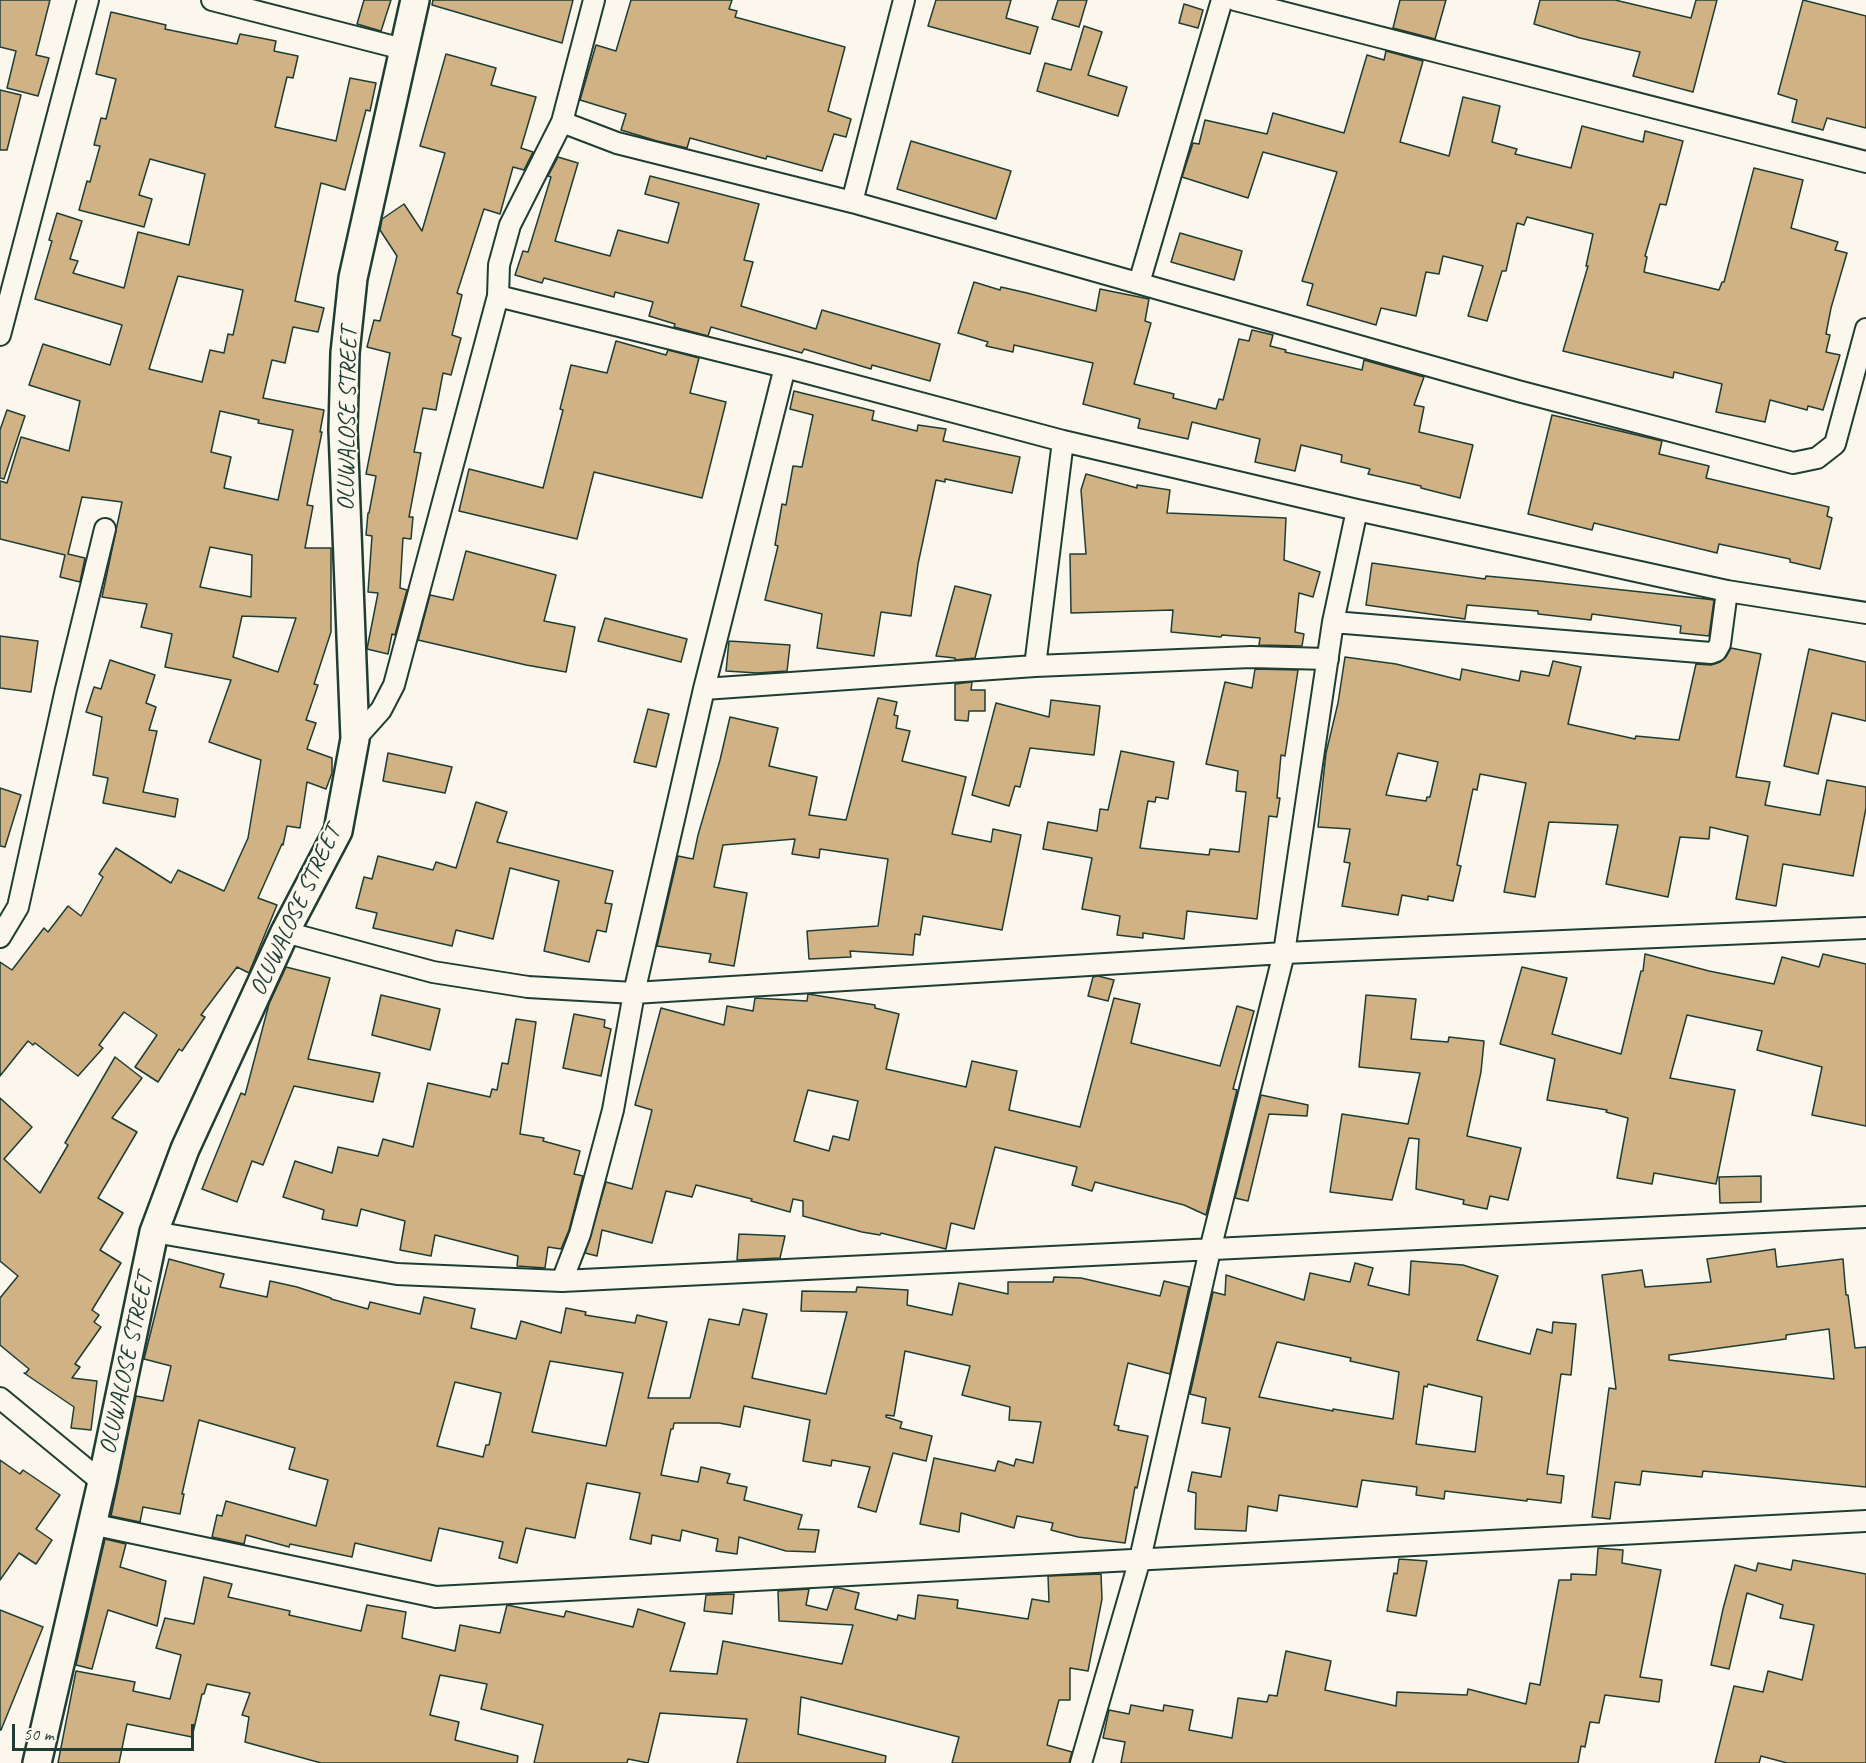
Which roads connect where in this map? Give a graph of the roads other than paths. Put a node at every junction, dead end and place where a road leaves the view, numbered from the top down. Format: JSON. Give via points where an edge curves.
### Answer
{"nodes":[{"id":1,"x":88,"y":0,"type":"edge"},
{"id":2,"x":212,"y":0,"type":"edge"},
{"id":3,"x":415,"y":0,"type":"edge"},
{"id":4,"x":594,"y":0,"type":"edge"},
{"id":5,"x":904,"y":0,"type":"edge"},
{"id":6,"x":1222,"y":0,"type":"edge"},
{"id":7,"x":1235,"y":0,"type":"edge"},
{"id":8,"x":403,"y":49,"type":"junction"},
{"id":9,"x":562,"y":122,"type":"junction"},
{"id":10,"x":1866,"y":162,"type":"edge"},
{"id":11,"x":852,"y":202,"type":"junction"},
{"id":12,"x":1139,"y":283,"type":"junction"},
{"id":13,"x":498,"y":296,"type":"junction"},
{"id":14,"x":1866,"y":329,"type":"edge"},
{"id":15,"x":0,"y":335,"type":"edge"},
{"id":16,"x":785,"y":367,"type":"junction"},
{"id":17,"x":1063,"y":441,"type":"junction"},
{"id":18,"x":1357,"y":510,"type":"junction"},
{"id":19,"x":105,"y":529,"type":"dead end"},
{"id":20,"x":1727,"y":591,"type":"junction"},
{"id":21,"x":1866,"y":613,"type":"edge"},
{"id":22,"x":1333,"y":622,"type":"junction"},
{"id":23,"x":1328,"y":659,"type":"junction"},
{"id":24,"x":1035,"y":666,"type":"junction"},
{"id":25,"x":704,"y":689,"type":"junction"},
{"id":26,"x":356,"y":739,"type":"junction"},
{"id":27,"x":1866,"y":928,"type":"edge"},
{"id":28,"x":285,"y":932,"type":"junction"},
{"id":29,"x":0,"y":937,"type":"edge"},
{"id":30,"x":1284,"y":953,"type":"junction"},
{"id":31,"x":634,"y":993,"type":"junction"},
{"id":32,"x":1866,"y":1217,"type":"edge"},
{"id":33,"x":154,"y":1232,"type":"junction"},
{"id":34,"x":1210,"y":1250,"type":"junction"},
{"id":35,"x":562,"y":1281,"type":"junction"},
{"id":36,"x":0,"y":1398,"type":"edge"},
{"id":37,"x":102,"y":1482,"type":"junction"},
{"id":38,"x":1866,"y":1521,"type":"edge"},
{"id":39,"x":91,"y":1524,"type":"junction"},
{"id":40,"x":1140,"y":1559,"type":"junction"},
{"id":41,"x":37,"y":1763,"type":"edge"},
{"id":42,"x":1081,"y":1763,"type":"edge"}],
"edges":[{"from":1,"to":15,"type":"street"},
{"from":2,"to":8,"type":"street"},
{"from":3,"to":8,"type":"street","name":"OLUWALOSE STREET"},
{"from":4,"to":9,"type":"street"},
{"from":5,"to":11,"type":"street"},
{"from":6,"to":12,"type":"street"},
{"from":7,"to":10,"type":"street"},
{"from":8,"to":26,"type":"street","name":"OLUWALOSE STREET","via":[[353,278],[345,353],[343,430]]},
{"from":9,"to":11,"type":"street","via":[[617,143]]},
{"from":9,"to":13,"type":"street","via":[[510,225],[499,265]]},
{"from":11,"to":12,"type":"street"},
{"from":12,"to":14,"type":"street","via":[[1518,392],[1793,463],[1817,458],[1835,444]]},
{"from":13,"to":16,"type":"street"},
{"from":13,"to":26,"type":"street","via":[[394,685],[381,710]]},
{"from":16,"to":17,"type":"street"},
{"from":16,"to":25,"type":"street"},
{"from":17,"to":18,"type":"street"},
{"from":17,"to":24,"type":"street"},
{"from":18,"to":20,"type":"street"},
{"from":18,"to":22,"type":"street"},
{"from":19,"to":29,"type":"street","via":[[18,907]]},
{"from":20,"to":21,"type":"street"},
{"from":20,"to":22,"type":"street","via":[[1719,648],[1711,653]]},
{"from":22,"to":23,"type":"street"},
{"from":23,"to":24,"type":"street","via":[[1251,657]]},
{"from":23,"to":30,"type":"street"},
{"from":24,"to":25,"type":"street"},
{"from":25,"to":31,"type":"street"},
{"from":26,"to":28,"type":"street","name":"OLUWALOSE STREET","via":[[338,831]]},
{"from":27,"to":30,"type":"street"},
{"from":28,"to":31,"type":"street","via":[[433,972],[528,987]]},
{"from":28,"to":33,"type":"street","name":"OLUWALOSE STREET","via":[[185,1149]]},
{"from":30,"to":31,"type":"street"},
{"from":30,"to":34,"type":"street"},
{"from":31,"to":35,"type":"street","via":[[614,1110],[580,1234]]},
{"from":32,"to":34,"type":"street"},
{"from":33,"to":35,"type":"street","via":[[397,1274]]},
{"from":33,"to":37,"type":"street","name":"OLUWALOSE STREET"},
{"from":34,"to":35,"type":"street"},
{"from":34,"to":40,"type":"street"},
{"from":36,"to":37,"type":"street"},
{"from":37,"to":39,"type":"street","name":"OLUWALOSE STREET"},
{"from":38,"to":40,"type":"street"},
{"from":39,"to":40,"type":"street","via":[[436,1597]]},
{"from":39,"to":41,"type":"street","name":"OLUWALOSE STREET"},
{"from":40,"to":42,"type":"street"}]}
